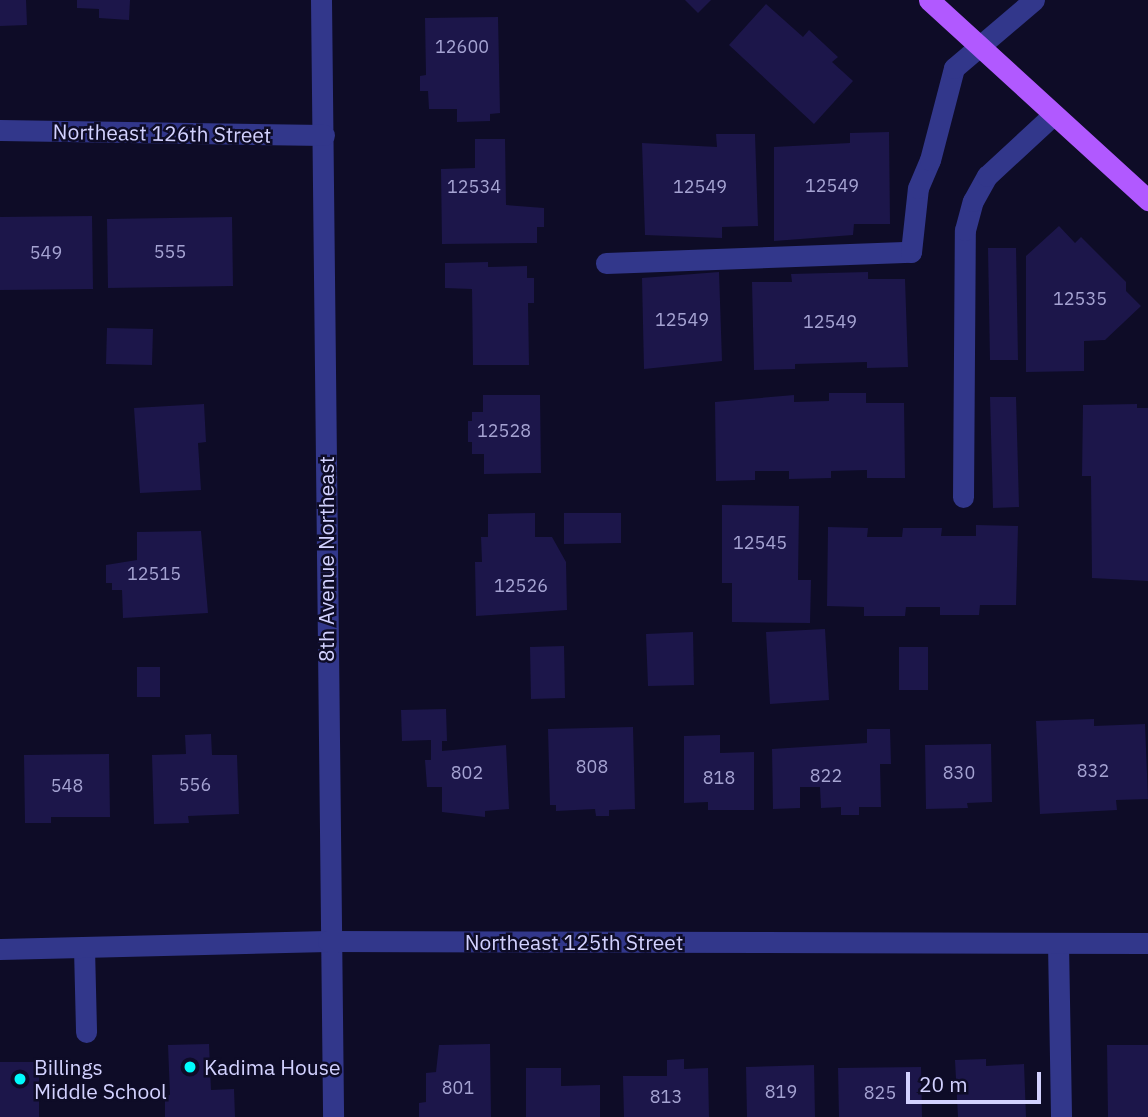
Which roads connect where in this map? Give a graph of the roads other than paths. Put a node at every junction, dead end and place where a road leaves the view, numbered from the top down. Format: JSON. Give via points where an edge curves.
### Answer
{"nodes":[{"id":1,"x":321,"y":0,"type":"edge"},
{"id":2,"x":929,"y":0,"type":"edge"},
{"id":3,"x":1034,"y":0,"type":"edge"},
{"id":4,"x":979,"y":46,"type":"junction"},
{"id":5,"x":1054,"y":114,"type":"junction"},
{"id":6,"x":0,"y":130,"type":"edge"},
{"id":7,"x":324,"y":135,"type":"junction"},
{"id":8,"x":1148,"y":200,"type":"edge"},
{"id":9,"x":606,"y":263,"type":"dead end"},
{"id":10,"x":963,"y":497,"type":"dead end"},
{"id":11,"x":328,"y":941,"type":"junction"},
{"id":12,"x":1058,"y":943,"type":"junction"},
{"id":13,"x":1148,"y":943,"type":"edge"},
{"id":14,"x":84,"y":948,"type":"junction"},
{"id":15,"x":0,"y":949,"type":"edge"},
{"id":16,"x":86,"y":1031,"type":"dead end"},
{"id":17,"x":333,"y":1117,"type":"edge"},
{"id":18,"x":1061,"y":1117,"type":"edge"}],
"edges":[{"from":1,"to":7,"type":"street","name":"8th Avenue Northeast"},
{"from":2,"to":4,"type":"main road"},
{"from":3,"to":4,"type":"street"},
{"from":4,"to":5,"type":"main road"},
{"from":4,"to":9,"type":"street","via":[[954,68],[943,99],[930,160],[918,188],[911,252]]},
{"from":5,"to":8,"type":"main road"},
{"from":5,"to":10,"type":"street","via":[[986,176],[965,230]]},
{"from":6,"to":7,"type":"street","name":"Northeast 126th Street"},
{"from":7,"to":11,"type":"street","name":"8th Avenue Northeast"},
{"from":11,"to":12,"type":"street","name":"Northeast 125th Street"},
{"from":11,"to":14,"type":"street","name":"Northeast 125th Street"},
{"from":11,"to":17,"type":"street","name":"8th Avenue Northeast"},
{"from":12,"to":13,"type":"street","name":"Northeast 125th Street"},
{"from":12,"to":18,"type":"street"},
{"from":14,"to":15,"type":"street","name":"Northeast 125th Street"},
{"from":14,"to":16,"type":"street"}]}
